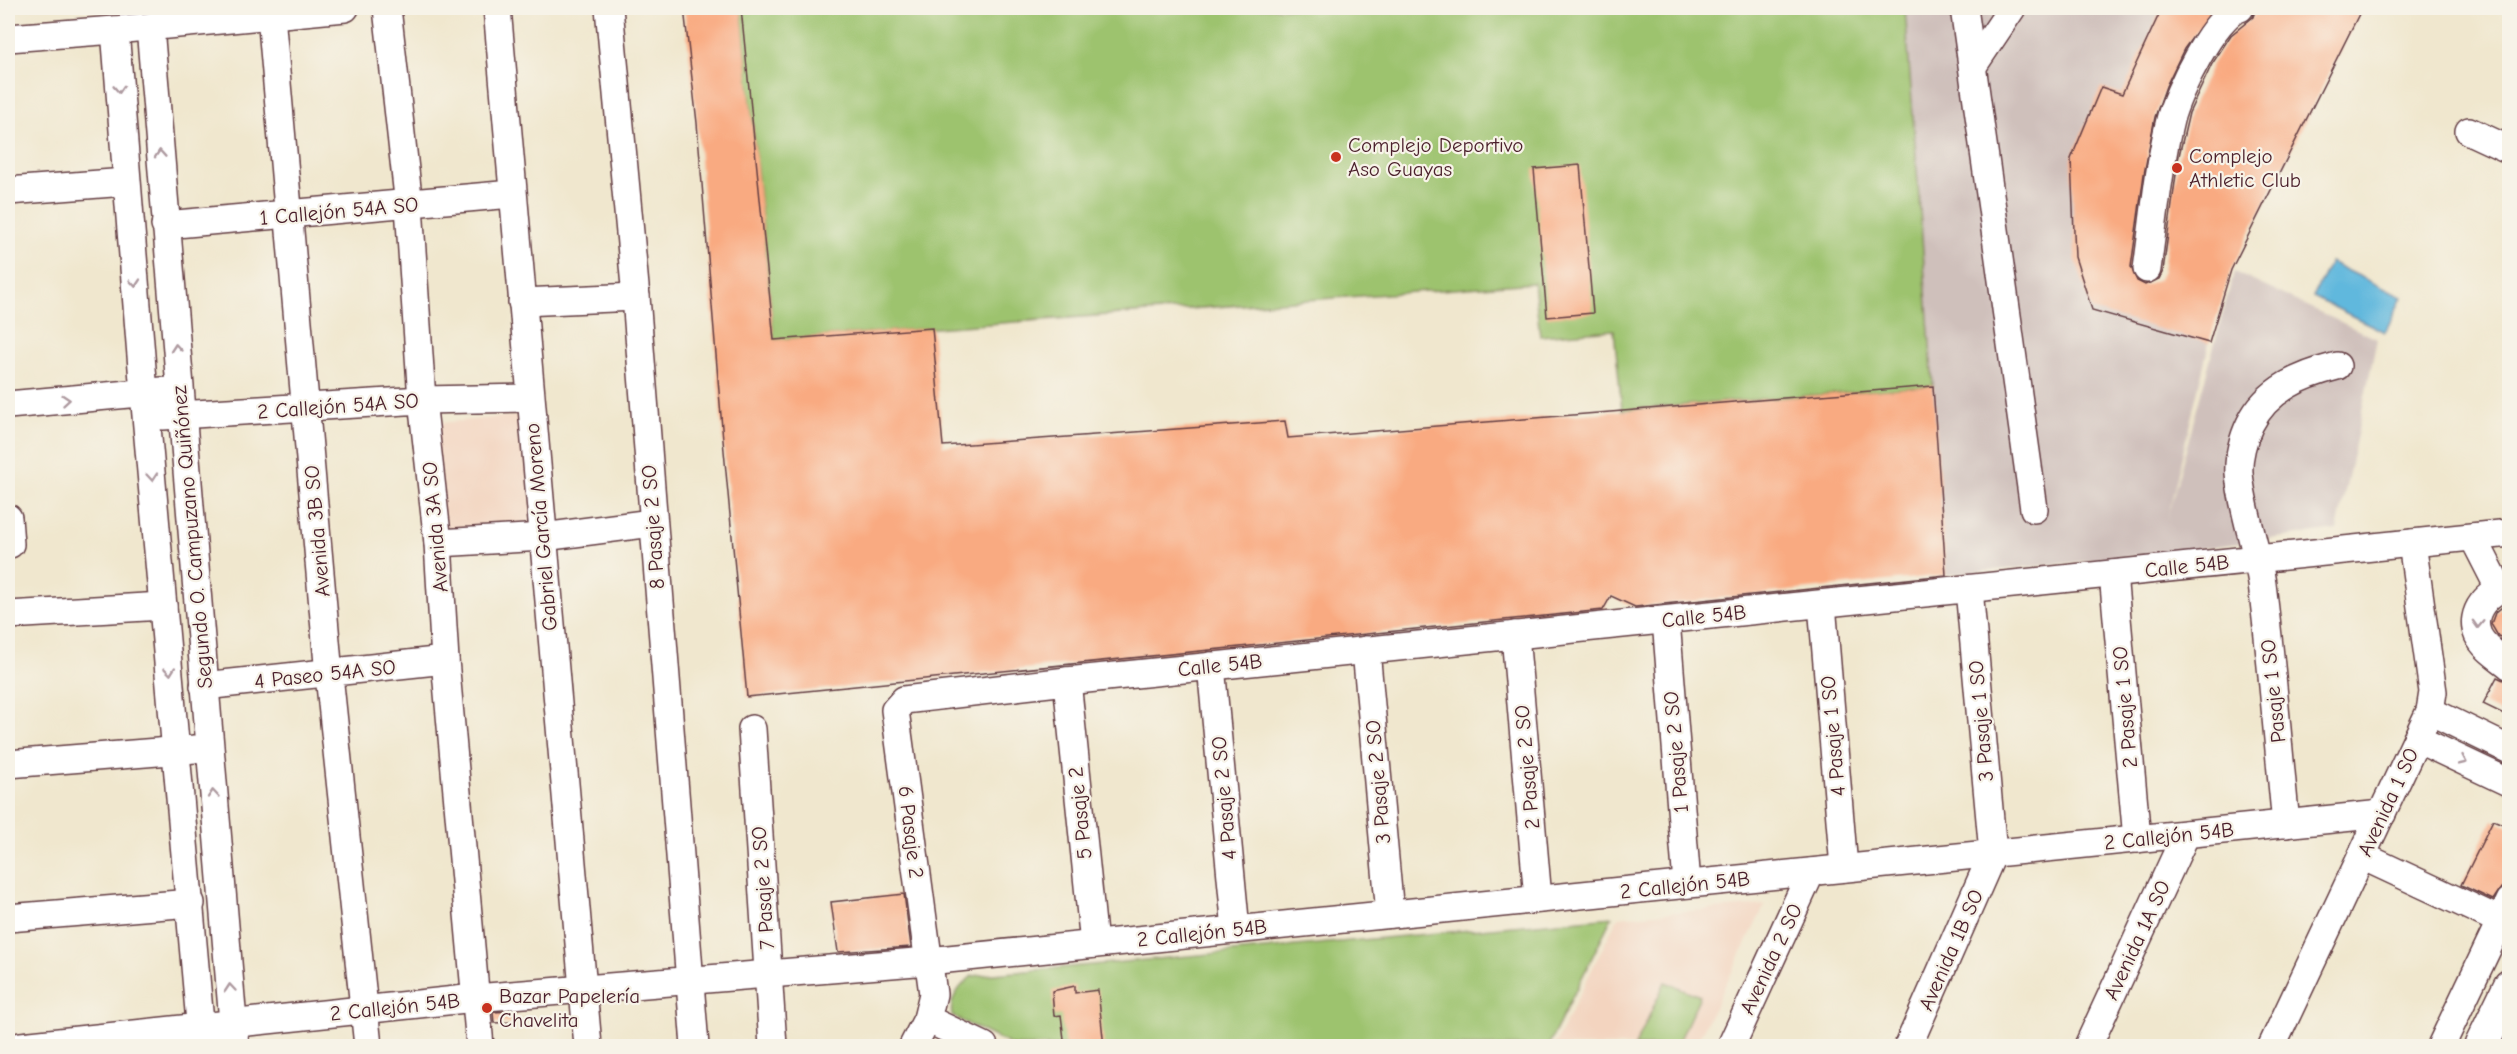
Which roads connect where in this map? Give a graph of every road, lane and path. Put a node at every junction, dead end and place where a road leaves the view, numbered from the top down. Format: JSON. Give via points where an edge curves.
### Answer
{"nodes":[{"id":1,"x":345,"y":8,"type":"edge"},
{"id":2,"x":387,"y":8,"type":"edge"},
{"id":3,"x":497,"y":8,"type":"edge"},
{"id":4,"x":609,"y":8,"type":"edge"},
{"id":5,"x":1964,"y":8,"type":"edge"},
{"id":6,"x":2012,"y":8,"type":"edge"},
{"id":7,"x":2240,"y":8,"type":"edge"},
{"id":8,"x":271,"y":15,"type":"junction"},
{"id":9,"x":159,"y":20,"type":"edge"},
{"id":10,"x":115,"y":30,"type":"junction"},
{"id":11,"x":8,"y":38,"type":"edge"},
{"id":12,"x":1973,"y":66,"type":"junction"},
{"id":13,"x":2469,"y":131,"type":"dead end"},
{"id":14,"x":2510,"y":150,"type":"edge"},
{"id":15,"x":126,"y":182,"type":"junction"},
{"id":16,"x":8,"y":191,"type":"edge"},
{"id":17,"x":512,"y":194,"type":"junction"},
{"id":18,"x":409,"y":206,"type":"junction"},
{"id":19,"x":287,"y":214,"type":"junction"},
{"id":20,"x":165,"y":225,"type":"junction"},
{"id":21,"x":2147,"y":269,"type":"dead end"},
{"id":22,"x":636,"y":297,"type":"junction"},
{"id":23,"x":522,"y":302,"type":"junction"},
{"id":24,"x":2337,"y":366,"type":"dead end"},
{"id":25,"x":529,"y":398,"type":"junction"},
{"id":26,"x":422,"y":400,"type":"junction"},
{"id":27,"x":180,"y":402,"type":"junction"},
{"id":28,"x":8,"y":405,"type":"edge"},
{"id":29,"x":146,"y":405,"type":"junction"},
{"id":30,"x":306,"y":409,"type":"junction"},
{"id":31,"x":2034,"y":509,"type":"dead end"},
{"id":32,"x":652,"y":523,"type":"junction"},
{"id":33,"x":2510,"y":533,"type":"edge"},
{"id":34,"x":543,"y":537,"type":"junction"},
{"id":35,"x":2473,"y":537,"type":"junction"},
{"id":36,"x":438,"y":543,"type":"junction"},
{"id":37,"x":2412,"y":543,"type":"junction"},
{"id":38,"x":2257,"y":559,"type":"junction"},
{"id":39,"x":2113,"y":574,"type":"junction"},
{"id":40,"x":2504,"y":587,"type":"edge"},
{"id":41,"x":1969,"y":589,"type":"junction"},
{"id":42,"x":1822,"y":604,"type":"junction"},
{"id":43,"x":163,"y":606,"type":"junction"},
{"id":44,"x":8,"y":615,"type":"edge"},
{"id":45,"x":1666,"y":620,"type":"junction"},
{"id":46,"x":1515,"y":635,"type":"junction"},
{"id":47,"x":1366,"y":650,"type":"junction"},
{"id":48,"x":446,"y":660,"type":"junction"},
{"id":49,"x":1211,"y":666,"type":"junction"},
{"id":50,"x":2510,"y":666,"type":"edge"},
{"id":51,"x":329,"y":675,"type":"junction"},
{"id":52,"x":1067,"y":681,"type":"junction"},
{"id":53,"x":204,"y":686,"type":"junction"},
{"id":54,"x":899,"y":704,"type":"joint"},
{"id":55,"x":2430,"y":711,"type":"junction"},
{"id":56,"x":752,"y":729,"type":"dead end"},
{"id":57,"x":2417,"y":739,"type":"junction"},
{"id":58,"x":209,"y":748,"type":"junction"},
{"id":59,"x":2510,"y":750,"type":"edge"},
{"id":60,"x":178,"y":751,"type":"junction"},
{"id":61,"x":8,"y":764,"type":"edge"},
{"id":62,"x":2510,"y":783,"type":"edge"},
{"id":63,"x":2382,"y":814,"type":"junction"},
{"id":64,"x":2286,"y":824,"type":"junction"},
{"id":65,"x":2186,"y":834,"type":"junction"},
{"id":66,"x":2138,"y":839,"type":"junction"},
{"id":67,"x":1993,"y":853,"type":"junction"},
{"id":68,"x":2362,"y":856,"type":"junction"},
{"id":69,"x":1844,"y":868,"type":"junction"},
{"id":70,"x":1811,"y":872,"type":"junction"},
{"id":71,"x":1687,"y":885,"type":"junction"},
{"id":72,"x":1538,"y":900,"type":"junction"},
{"id":73,"x":191,"y":903,"type":"junction"},
{"id":74,"x":2505,"y":911,"type":"edge"},
{"id":75,"x":1390,"y":914,"type":"junction"},
{"id":76,"x":8,"y":918,"type":"edge"},
{"id":77,"x":1236,"y":930,"type":"junction"},
{"id":78,"x":1094,"y":944,"type":"junction"},
{"id":79,"x":928,"y":961,"type":"junction"},
{"id":80,"x":769,"y":975,"type":"junction"},
{"id":81,"x":690,"y":981,"type":"junction"},
{"id":82,"x":2510,"y":986,"type":"edge"},
{"id":83,"x":584,"y":988,"type":"junction"},
{"id":84,"x":476,"y":998,"type":"junction"},
{"id":85,"x":365,"y":1010,"type":"junction"},
{"id":86,"x":927,"y":1019,"type":"junction"},
{"id":87,"x":234,"y":1036,"type":"edge"},
{"id":88,"x":202,"y":1038,"type":"edge"},
{"id":89,"x":21,"y":1047,"type":"edge"},
{"id":90,"x":368,"y":1047,"type":"edge"},
{"id":91,"x":480,"y":1047,"type":"edge"},
{"id":92,"x":588,"y":1047,"type":"edge"},
{"id":93,"x":695,"y":1047,"type":"edge"},
{"id":94,"x":773,"y":1047,"type":"edge"},
{"id":95,"x":913,"y":1047,"type":"edge"},
{"id":96,"x":984,"y":1047,"type":"edge"},
{"id":97,"x":1731,"y":1047,"type":"edge"},
{"id":98,"x":1908,"y":1047,"type":"edge"},
{"id":99,"x":2088,"y":1047,"type":"edge"},
{"id":100,"x":2272,"y":1047,"type":"edge"},
{"id":101,"x":2441,"y":1047,"type":"edge"},
{"id":102,"x":2481,"y":1047,"type":"edge"}],
"edges":[{"from":1,"to":8,"type":"street"},
{"from":2,"to":18,"type":"street","name":"Avenida 3A SO"},
{"from":3,"to":17,"type":"street","name":"Gabriel García Moreno"},
{"from":4,"to":22,"type":"street","name":"8 Pasaje 2 SO"},
{"from":5,"to":12,"type":"street"},
{"from":6,"to":12,"type":"street"},
{"from":7,"to":21,"type":"street","via":[[2230,10],[2204,43],[2170,118]]},
{"from":8,"to":9,"type":"street"},
{"from":8,"to":19,"type":"street","name":"Avenida 3B SO"},
{"from":9,"to":10,"type":"street"},
{"from":20,"to":9,"type":"street","name":"Segundo O. Campuzano Quiñónez","one_way":true},
{"from":10,"to":11,"type":"street"},
{"from":10,"to":15,"type":"street","name":"Segundo O. Campuzano Quiñónez","one_way":true},
{"from":12,"to":31,"type":"street"},
{"from":13,"to":14,"type":"street"},
{"from":15,"to":16,"type":"street"},
{"from":15,"to":29,"type":"street","name":"Segundo O. Campuzano Quiñónez","one_way":true},
{"from":17,"to":18,"type":"street","name":"1 Callejón 54A SO"},
{"from":17,"to":23,"type":"street","name":"Gabriel García Moreno"},
{"from":18,"to":19,"type":"street","name":"1 Callejón 54A SO"},
{"from":18,"to":26,"type":"street","name":"Avenida 3A SO"},
{"from":19,"to":20,"type":"street","name":"1 Callejón 54A SO"},
{"from":19,"to":30,"type":"street","name":"Avenida 3B SO"},
{"from":27,"to":20,"type":"street","name":"Segundo O. Campuzano Quiñónez","one_way":true},
{"from":22,"to":23,"type":"street"},
{"from":22,"to":32,"type":"street","name":"8 Pasaje 2 SO"},
{"from":23,"to":25,"type":"street","name":"Gabriel García Moreno"},
{"from":24,"to":38,"type":"street","name":"Pasaje 1 SO","via":[[2306,374],[2284,386],[2250,423],[2239,472]]},
{"from":25,"to":26,"type":"street","name":"2 Callejón 54A SO"},
{"from":25,"to":34,"type":"street","name":"Gabriel García Moreno"},
{"from":26,"to":30,"type":"street","name":"2 Callejón 54A SO"},
{"from":26,"to":36,"type":"street","name":"Avenida 3A SO"},
{"from":27,"to":29,"type":"street","name":"2 Callejón 54A SO"},
{"from":27,"to":30,"type":"street","name":"2 Callejón 54A SO"},
{"from":27,"to":53,"type":"street","name":"Segundo O. Campuzano Quiñónez"},
{"from":28,"to":29,"type":"street","name":"2 Callejón 54A SO","one_way":true},
{"from":29,"to":43,"type":"street","name":"Segundo O. Campuzano Quiñónez","one_way":true},
{"from":30,"to":51,"type":"street","name":"Avenida 3B SO"},
{"from":32,"to":34,"type":"street"},
{"from":32,"to":81,"type":"street","name":"8 Pasaje 2 SO"},
{"from":33,"to":35,"type":"street","name":"Calle 54B"},
{"from":34,"to":36,"type":"street"},
{"from":34,"to":83,"type":"street","name":"Gabriel García Moreno"},
{"from":35,"to":37,"type":"street","name":"Calle 54B"},
{"from":35,"to":40,"type":"street"},
{"from":36,"to":48,"type":"street","name":"Avenida 3A SO"},
{"from":37,"to":38,"type":"street","name":"Calle 54B"},
{"from":37,"to":55,"type":"street","name":"Avenida 1 SO","via":[[2433,692]]},
{"from":38,"to":39,"type":"street","name":"Calle 54B"},
{"from":38,"to":64,"type":"street","name":"Pasaje 1 SO"},
{"from":39,"to":41,"type":"street","name":"Calle 54B"},
{"from":39,"to":66,"type":"street","name":"2 Pasaje 1 SO"},
{"from":40,"to":50,"type":"street","one_way":true,"via":[[2482,600],[2478,634],[2488,649]]},
{"from":41,"to":42,"type":"street","name":"Calle 54B"},
{"from":41,"to":67,"type":"street","name":"3 Pasaje 1 SO"},
{"from":42,"to":45,"type":"street","name":"Calle 54B"},
{"from":42,"to":69,"type":"street","name":"4 Pasaje 1 SO"},
{"from":43,"to":44,"type":"street"},
{"from":43,"to":60,"type":"street","name":"Segundo O. Campuzano Quiñónez","one_way":true},
{"from":45,"to":46,"type":"street","name":"Calle 54B"},
{"from":45,"to":71,"type":"street","name":"1 Pasaje 2 SO"},
{"from":46,"to":47,"type":"street","name":"Calle 54B"},
{"from":46,"to":72,"type":"street","name":"2 Pasaje 2 SO"},
{"from":47,"to":49,"type":"street","name":"Calle 54B"},
{"from":47,"to":75,"type":"street","name":"3 Pasaje 2 SO"},
{"from":48,"to":51,"type":"street","name":"4 Paseo 54A SO"},
{"from":48,"to":84,"type":"street","name":"Avenida 3A SO"},
{"from":49,"to":52,"type":"street","name":"Calle 54B"},
{"from":49,"to":77,"type":"street","name":"4 Pasaje 2 SO"},
{"from":51,"to":53,"type":"street","name":"4 Paseo 54A SO"},
{"from":51,"to":85,"type":"street","name":"Avenida 3B SO"},
{"from":52,"to":54,"type":"street","name":"Calle 54B","via":[[904,700]]},
{"from":52,"to":78,"type":"street","name":"5 Pasaje 2"},
{"from":53,"to":58,"type":"street","name":"Segundo O. Campuzano Quiñónez"},
{"from":54,"to":79,"type":"street","name":"6 Pasaje 2","via":[[896,710]]},
{"from":55,"to":57,"type":"street","name":"Avenida 1 SO"},
{"from":55,"to":59,"type":"street"},
{"from":56,"to":80,"type":"street","name":"7 Pasaje 2 SO"},
{"from":57,"to":62,"type":"street","one_way":true},
{"from":57,"to":63,"type":"street","name":"Avenida 1 SO"},
{"from":58,"to":60,"type":"street"},
{"from":87,"to":58,"type":"street","name":"Segundo O. Campuzano Quiñónez","one_way":true},
{"from":60,"to":61,"type":"street"},
{"from":60,"to":73,"type":"street","name":"Segundo O. Campuzano Quiñónez"},
{"from":63,"to":64,"type":"street","name":"2 Callejón 54B"},
{"from":63,"to":68,"type":"street","name":"Avenida 1 SO"},
{"from":64,"to":65,"type":"street","name":"2 Callejón 54B"},
{"from":65,"to":66,"type":"street","name":"2 Callejón 54B"},
{"from":65,"to":99,"type":"street","name":"Avenida 1A SO"},
{"from":66,"to":67,"type":"street","name":"2 Callejón 54B"},
{"from":67,"to":69,"type":"street","name":"2 Callejón 54B"},
{"from":67,"to":98,"type":"street","name":"Avenida 1B SO"},
{"from":68,"to":74,"type":"street"},
{"from":68,"to":100,"type":"street","name":"Avenida 1 SO"},
{"from":69,"to":70,"type":"street","name":"2 Callejón 54B"},
{"from":70,"to":71,"type":"street","name":"2 Callejón 54B"},
{"from":70,"to":97,"type":"street","name":"Avenida 2 SO"},
{"from":71,"to":72,"type":"street","name":"2 Callejón 54B"},
{"from":72,"to":75,"type":"street","name":"2 Callejón 54B"},
{"from":73,"to":76,"type":"street"},
{"from":73,"to":88,"type":"street","name":"Segundo O. Campuzano Quiñónez"},
{"from":74,"to":101,"type":"street"},
{"from":75,"to":77,"type":"street","name":"2 Callejón 54B"},
{"from":77,"to":78,"type":"street","name":"2 Callejón 54B"},
{"from":78,"to":79,"type":"street","name":"2 Callejón 54B"},
{"from":79,"to":80,"type":"street","name":"2 Callejón 54B"},
{"from":79,"to":86,"type":"street","name":"6 Pasaje 2","via":[[933,994]]},
{"from":80,"to":81,"type":"street","name":"2 Callejón 54B"},
{"from":80,"to":94,"type":"street","name":"7 Pasaje 2 SO"},
{"from":81,"to":83,"type":"street","name":"2 Callejón 54B"},
{"from":81,"to":93,"type":"street","name":"8 Pasaje 2 SO"},
{"from":82,"to":102,"type":"main road"},
{"from":83,"to":84,"type":"street","name":"2 Callejón 54B"},
{"from":83,"to":92,"type":"street","name":"Gabriel García Moreno"},
{"from":84,"to":85,"type":"street","name":"2 Callejón 54B"},
{"from":84,"to":91,"type":"street","name":"Avenida 3A SO"},
{"from":85,"to":87,"type":"street","name":"2 Callejón 54B"},
{"from":85,"to":90,"type":"street","name":"Avenida 3B SO"},
{"from":86,"to":95,"type":"street","name":"6 Pasaje 2"},
{"from":86,"to":96,"type":"street"},
{"from":87,"to":88,"type":"street","name":"2 Callejón 54B"},
{"from":88,"to":89,"type":"street","name":"2 Callejón 54B"}]}
